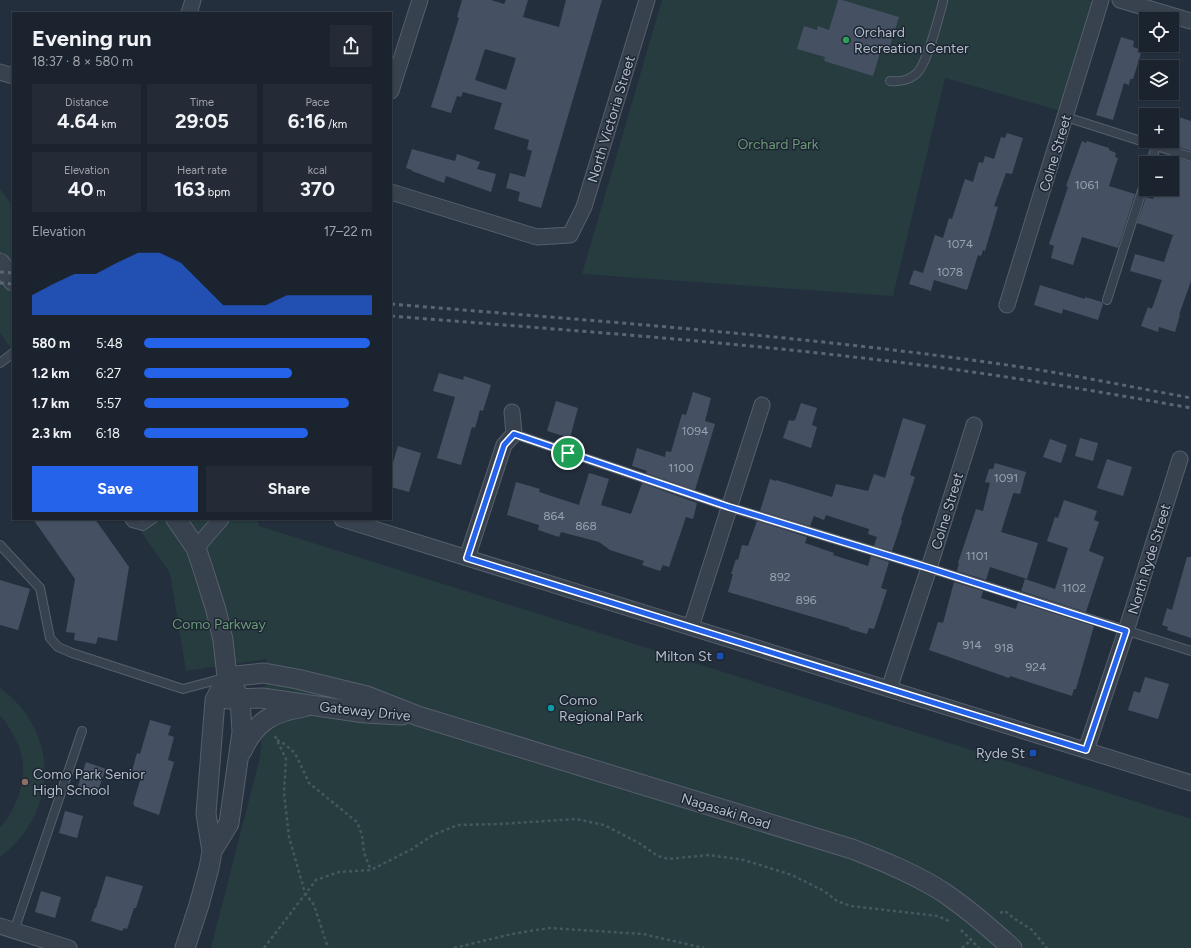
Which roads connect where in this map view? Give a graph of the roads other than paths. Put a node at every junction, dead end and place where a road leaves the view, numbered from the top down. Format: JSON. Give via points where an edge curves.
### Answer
{"nodes":[{"id":1,"x":193,"y":0,"type":"edge"},
{"id":2,"x":420,"y":0,"type":"edge"},
{"id":3,"x":647,"y":0,"type":"edge"},
{"id":4,"x":943,"y":0,"type":"edge"},
{"id":5,"x":1102,"y":0,"type":"edge"},
{"id":6,"x":1120,"y":0,"type":"edge"},
{"id":7,"x":189,"y":12,"type":"edge"},
{"id":8,"x":1191,"y":21,"type":"edge"},
{"id":9,"x":0,"y":72,"type":"edge"},
{"id":10,"x":12,"y":76,"type":"edge"},
{"id":11,"x":890,"y":81,"type":"dead end"},
{"id":12,"x":392,"y":88,"type":"edge"},
{"id":13,"x":1066,"y":117,"type":"junction"},
{"id":14,"x":1139,"y":141,"type":"edge"},
{"id":15,"x":1162,"y":148,"type":"edge"},
{"id":16,"x":1191,"y":157,"type":"edge"},
{"id":17,"x":392,"y":192,"type":"edge"},
{"id":18,"x":1140,"y":196,"type":"edge"},
{"id":19,"x":0,"y":263,"type":"edge"},
{"id":20,"x":12,"y":280,"type":"edge"},
{"id":21,"x":1107,"y":300,"type":"dead end"},
{"id":22,"x":1007,"y":305,"type":"dead end"},
{"id":23,"x":12,"y":354,"type":"edge"},
{"id":24,"x":0,"y":363,"type":"edge"},
{"id":25,"x":762,"y":405,"type":"dead end"},
{"id":26,"x":512,"y":412,"type":"dead end"},
{"id":27,"x":974,"y":425,"type":"dead end"},
{"id":28,"x":514,"y":434,"type":"junction"},
{"id":29,"x":1180,"y":459,"type":"dead end"},
{"id":30,"x":729,"y":507,"type":"junction"},
{"id":31,"x":130,"y":520,"type":"edge"},
{"id":32,"x":152,"y":520,"type":"edge"},
{"id":33,"x":177,"y":520,"type":"edge"},
{"id":34,"x":221,"y":520,"type":"edge"},
{"id":35,"x":345,"y":520,"type":"edge"},
{"id":36,"x":0,"y":545,"type":"edge"},
{"id":37,"x":196,"y":548,"type":"junction"},
{"id":38,"x":467,"y":558,"type":"junction"},
{"id":39,"x":929,"y":568,"type":"junction"},
{"id":40,"x":691,"y":627,"type":"junction"},
{"id":41,"x":1126,"y":631,"type":"junction"},
{"id":42,"x":1191,"y":651,"type":"edge"},
{"id":43,"x":227,"y":677,"type":"junction"},
{"id":44,"x":889,"y":689,"type":"junction"},
{"id":45,"x":240,"y":698,"type":"junction"},
{"id":46,"x":215,"y":700,"type":"junction"},
{"id":47,"x":317,"y":706,"type":"junction"},
{"id":48,"x":418,"y":716,"type":"junction"},
{"id":49,"x":82,"y":731,"type":"dead end"},
{"id":50,"x":1086,"y":750,"type":"junction"},
{"id":51,"x":238,"y":760,"type":"junction"},
{"id":52,"x":1191,"y":782,"type":"edge"},
{"id":53,"x":212,"y":851,"type":"junction"},
{"id":54,"x":7,"y":928,"type":"edge"},
{"id":55,"x":69,"y":948,"type":"edge"},
{"id":56,"x":185,"y":948,"type":"edge"},
{"id":57,"x":1012,"y":948,"type":"edge"}],
"edges":[{"from":1,"to":7,"type":"street"},
{"from":2,"to":12,"type":"street"},
{"from":3,"to":17,"type":"street","name":"North Victoria Street","via":[[584,207],[570,235],[538,237]]},
{"from":4,"to":11,"type":"lane","via":[[924,61],[917,74],[899,81]]},
{"from":5,"to":13,"type":"street","name":"Colne Street"},
{"from":6,"to":8,"type":"street"},
{"from":9,"to":10,"type":"street"},
{"from":13,"to":14,"type":"lane"},
{"from":13,"to":22,"type":"street","name":"Colne Street"},
{"from":15,"to":16,"type":"lane"},
{"from":18,"to":21,"type":"lane"},
{"from":19,"to":20,"type":"street"},
{"from":23,"to":24,"type":"lane"},
{"from":25,"to":30,"type":"street"},
{"from":26,"to":28,"type":"street"},
{"from":27,"to":39,"type":"street","name":"Colne Street"},
{"from":28,"to":30,"type":"lane"},
{"from":28,"to":38,"type":"street","via":[[504,445]]},
{"from":29,"to":41,"type":"street","name":"North Ryde Street"},
{"from":30,"to":39,"type":"lane"},
{"from":30,"to":40,"type":"street"},
{"from":31,"to":32,"type":"lane","via":[[144,526]]},
{"from":33,"to":37,"type":"street"},
{"from":34,"to":37,"type":"street"},
{"from":35,"to":38,"type":"street"},
{"from":36,"to":43,"type":"lane","via":[[40,588],[50,638],[58,647],[183,689]]},
{"from":37,"to":43,"type":"street","via":[[216,610],[223,640]]},
{"from":38,"to":40,"type":"street"},
{"from":39,"to":41,"type":"lane"},
{"from":39,"to":44,"type":"street","name":"Colne Street"},
{"from":40,"to":44,"type":"street"},
{"from":41,"to":42,"type":"lane"},
{"from":41,"to":50,"type":"street","name":"North Ryde Street"},
{"from":43,"to":45,"type":"street"},
{"from":43,"to":46,"type":"street"},
{"from":43,"to":48,"type":"street","name":"Gateway Drive","via":[[264,673],[297,679],[368,696]]},
{"from":44,"to":50,"type":"street"},
{"from":45,"to":46,"type":"street","name":"Gateway Drive"},
{"from":45,"to":47,"type":"street","name":"Gateway Drive","via":[[262,698]]},
{"from":45,"to":51,"type":"street","via":[[242,732]]},
{"from":46,"to":53,"type":"street","via":[[206,814]]},
{"from":47,"to":48,"type":"street","name":"Gateway Drive","via":[[365,713]]},
{"from":47,"to":51,"type":"street","via":[[287,710],[266,719],[253,732]]},
{"from":48,"to":57,"type":"street","name":"Nagasaki Road","via":[[881,860],[942,892]]},
{"from":49,"to":54,"type":"lane"},
{"from":50,"to":52,"type":"street"},
{"from":51,"to":53,"type":"street","via":[[229,823]]},
{"from":53,"to":56,"type":"street","via":[[199,906]]},
{"from":54,"to":55,"type":"street"}]}
